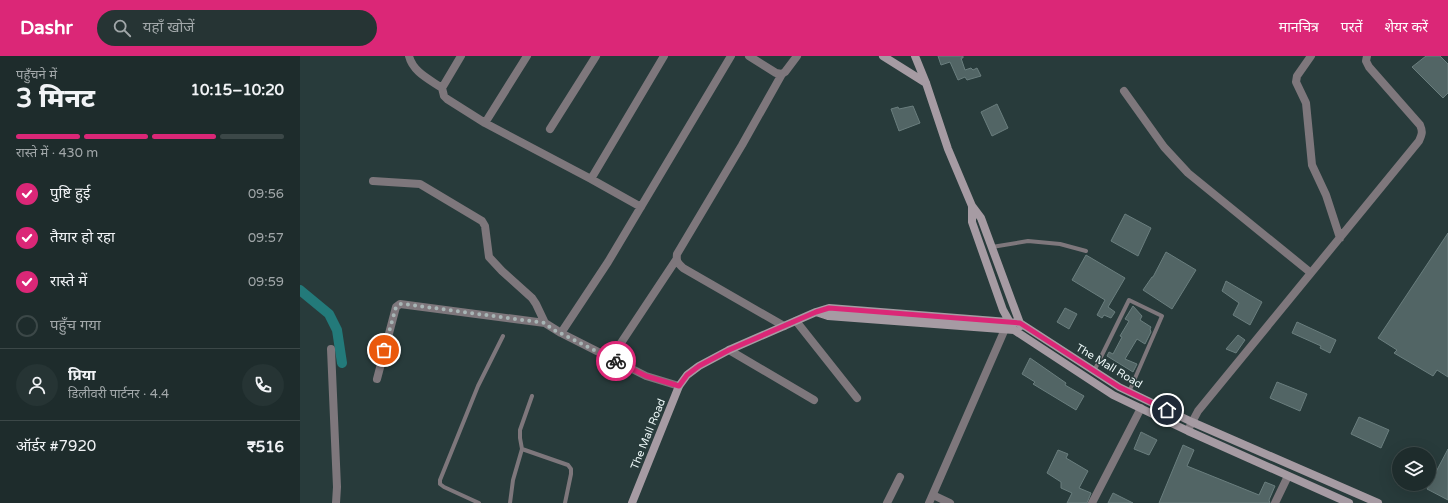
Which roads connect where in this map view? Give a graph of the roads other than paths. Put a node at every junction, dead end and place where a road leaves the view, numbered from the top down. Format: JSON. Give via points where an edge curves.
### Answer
{"nodes":[{"id":1,"x":409,"y":56,"type":"edge"},
{"id":2,"x":460,"y":56,"type":"edge"},
{"id":3,"x":527,"y":56,"type":"edge"},
{"id":4,"x":596,"y":56,"type":"edge"},
{"id":5,"x":664,"y":56,"type":"edge"},
{"id":6,"x":731,"y":56,"type":"edge"},
{"id":7,"x":749,"y":56,"type":"edge"},
{"id":8,"x":797,"y":56,"type":"edge"},
{"id":9,"x":883,"y":56,"type":"edge"},
{"id":10,"x":915,"y":56,"type":"edge"},
{"id":11,"x":1311,"y":56,"type":"edge"},
{"id":12,"x":1367,"y":56,"type":"edge"},
{"id":13,"x":782,"y":74,"type":"junction"},
{"id":14,"x":926,"y":83,"type":"junction"},
{"id":15,"x":442,"y":88,"type":"junction"},
{"id":16,"x":1124,"y":90,"type":"dead end"},
{"id":17,"x":485,"y":123,"type":"junction"},
{"id":18,"x":550,"y":129,"type":"dead end"},
{"id":19,"x":591,"y":179,"type":"junction"},
{"id":20,"x":373,"y":181,"type":"dead end"},
{"id":21,"x":972,"y":206,"type":"junction"},
{"id":22,"x":641,"y":207,"type":"junction"},
{"id":23,"x":1340,"y":238,"type":"junction"},
{"id":24,"x":992,"y":247,"type":"junction"},
{"id":25,"x":1086,"y":251,"type":"dead end"},
{"id":26,"x":676,"y":260,"type":"junction"},
{"id":27,"x":1311,"y":273,"type":"junction"},
{"id":28,"x":796,"y":321,"type":"junction"},
{"id":29,"x":545,"y":323,"type":"junction"},
{"id":30,"x":1020,"y":323,"type":"junction"},
{"id":31,"x":784,"y":326,"type":"junction"},
{"id":32,"x":1008,"y":326,"type":"junction"},
{"id":33,"x":562,"y":333,"type":"junction"},
{"id":34,"x":503,"y":336,"type":"dead end"},
{"id":35,"x":1024,"y":337,"type":"junction"},
{"id":36,"x":331,"y":349,"type":"dead end"},
{"id":37,"x":729,"y":350,"type":"junction"},
{"id":38,"x":611,"y":358,"type":"junction"},
{"id":39,"x":1094,"y":371,"type":"junction"},
{"id":40,"x":377,"y":379,"type":"dead end"},
{"id":41,"x":679,"y":386,"type":"junction"},
{"id":42,"x":1130,"y":392,"type":"junction"},
{"id":43,"x":532,"y":396,"type":"dead end"},
{"id":44,"x":857,"y":398,"type":"dead end"},
{"id":45,"x":814,"y":400,"type":"dead end"},
{"id":46,"x":1141,"y":408,"type":"junction"},
{"id":47,"x":1192,"y":422,"type":"junction"},
{"id":48,"x":1188,"y":432,"type":"junction"},
{"id":49,"x":522,"y":449,"type":"junction"},
{"id":50,"x":1288,"y":476,"type":"junction"},
{"id":51,"x":900,"y":477,"type":"dead end"},
{"id":52,"x":931,"y":499,"type":"edge"},
{"id":53,"x":889,"y":502,"type":"edge"},
{"id":54,"x":336,"y":503,"type":"edge"},
{"id":55,"x":479,"y":503,"type":"edge"},
{"id":56,"x":510,"y":503,"type":"edge"},
{"id":57,"x":565,"y":503,"type":"edge"},
{"id":58,"x":632,"y":503,"type":"edge"},
{"id":59,"x":950,"y":503,"type":"edge"},
{"id":60,"x":1092,"y":503,"type":"edge"},
{"id":61,"x":1275,"y":503,"type":"edge"},
{"id":62,"x":1349,"y":503,"type":"edge"},
{"id":63,"x":1378,"y":503,"type":"edge"}],
"edges":[{"from":1,"to":15,"type":"street","via":[[419,73]]},
{"from":2,"to":15,"type":"street"},
{"from":3,"to":17,"type":"street"},
{"from":4,"to":18,"type":"street"},
{"from":5,"to":19,"type":"street"},
{"from":6,"to":22,"type":"street"},
{"from":7,"to":13,"type":"street"},
{"from":8,"to":13,"type":"street"},
{"from":9,"to":14,"type":"main road"},
{"from":10,"to":14,"type":"main road"},
{"from":11,"to":23,"type":"street","via":[[1297,76],[1296,82],[1306,103],[1312,165],[1326,195]]},
{"from":12,"to":23,"type":"street","via":[[1369,67],[1423,130],[1419,141]]},
{"from":13,"to":26,"type":"street","via":[[677,254]]},
{"from":14,"to":21,"type":"main road","via":[[948,149]]},
{"from":15,"to":17,"type":"street","via":[[447,99]]},
{"from":16,"to":27,"type":"street","via":[[1164,147],[1188,173]]},
{"from":17,"to":19,"type":"street"},
{"from":19,"to":22,"type":"street"},
{"from":20,"to":29,"type":"street","via":[[420,184],[482,221],[489,257],[532,298]]},
{"from":21,"to":24,"type":"main road","via":[[981,218]]},
{"from":21,"to":32,"type":"main road","via":[[972,222]]},
{"from":22,"to":33,"type":"street"},
{"from":23,"to":27,"type":"street"},
{"from":24,"to":25,"type":"lane","via":[[1028,241],[1060,244]]},
{"from":24,"to":30,"type":"main road"},
{"from":26,"to":31,"type":"street","via":[[684,268]]},
{"from":26,"to":38,"type":"street"},
{"from":27,"to":47,"type":"street","via":[[1198,411]]},
{"from":28,"to":31,"type":"main road","name":"The Mall Road"},
{"from":28,"to":32,"type":"main road","name":"The Mall Road","via":[[829,308]]},
{"from":28,"to":44,"type":"street"},
{"from":29,"to":33,"type":"street"},
{"from":29,"to":40,"type":"street","via":[[400,304],[396,307]]},
{"from":30,"to":32,"type":"main road","name":"The Mall Road"},
{"from":30,"to":35,"type":"main road"},
{"from":30,"to":39,"type":"main road","name":"The Mall Road"},
{"from":31,"to":37,"type":"main road","name":"The Mall Road"},
{"from":32,"to":35,"type":"main road","name":"The Mall Road"},
{"from":32,"to":52,"type":"street"},
{"from":33,"to":38,"type":"street"},
{"from":34,"to":55,"type":"lane","via":[[478,386],[440,480],[444,487]]},
{"from":35,"to":46,"type":"main road","name":"The Mall Road","via":[[1113,395]]},
{"from":36,"to":54,"type":"street"},
{"from":37,"to":41,"type":"main road","name":"The Mall Road","via":[[699,366],[687,375]]},
{"from":37,"to":45,"type":"street"},
{"from":38,"to":41,"type":"street","via":[[646,376]]},
{"from":39,"to":42,"type":"main road","name":"The Mall Road"},
{"from":39,"to":42,"type":"lane","via":[[1129,300],[1162,316]]},
{"from":41,"to":58,"type":"main road","name":"The Mall Road"},
{"from":42,"to":47,"type":"main road","name":"The Mall Road"},
{"from":43,"to":49,"type":"lane","via":[[520,434]]},
{"from":46,"to":48,"type":"main road","name":"The Mall Road"},
{"from":46,"to":60,"type":"street"},
{"from":47,"to":48,"type":"street"},
{"from":47,"to":63,"type":"main road","name":"The Mall Road"},
{"from":48,"to":50,"type":"main road","name":"The Mall Road"},
{"from":49,"to":56,"type":"lane","via":[[513,480]]},
{"from":49,"to":57,"type":"lane","via":[[568,465],[571,474]]},
{"from":50,"to":61,"type":"street"},
{"from":50,"to":62,"type":"main road","name":"The Mall Road"},
{"from":51,"to":53,"type":"street"},
{"from":52,"to":59,"type":"street"}]}
